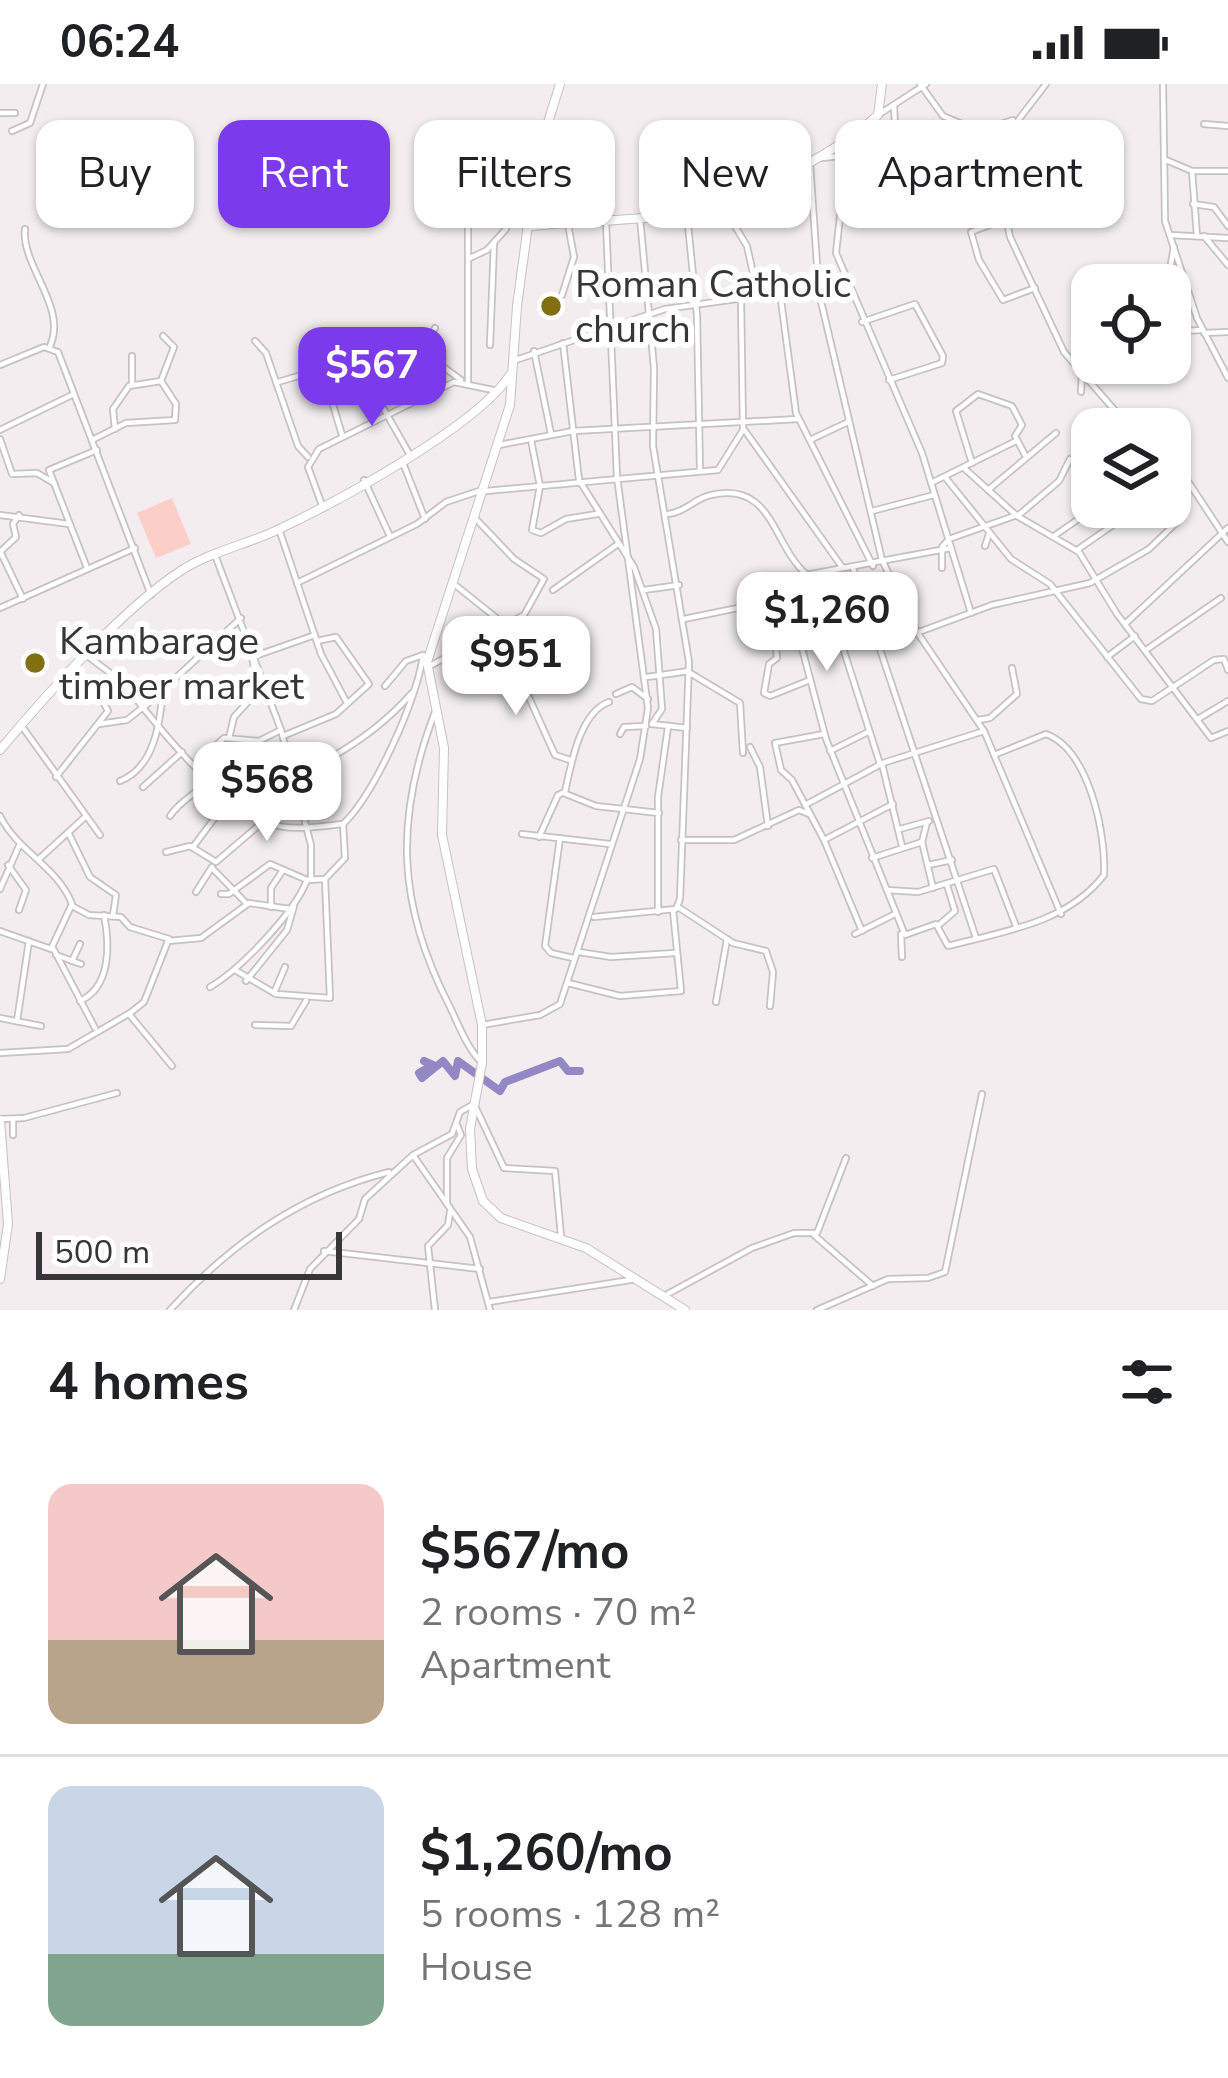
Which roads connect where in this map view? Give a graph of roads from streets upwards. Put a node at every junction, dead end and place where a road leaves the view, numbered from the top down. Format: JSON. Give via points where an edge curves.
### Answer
{"nodes":[{"id":1,"x":43,"y":84,"type":"edge"},
{"id":2,"x":560,"y":84,"type":"edge"},
{"id":3,"x":882,"y":84,"type":"edge"},
{"id":4,"x":1046,"y":84,"type":"edge"},
{"id":5,"x":1162,"y":84,"type":"edge"},
{"id":6,"x":923,"y":85,"type":"edge"},
{"id":7,"x":894,"y":106,"type":"junction"},
{"id":8,"x":0,"y":113,"type":"edge"},
{"id":9,"x":15,"y":113,"type":"dead end"},
{"id":10,"x":878,"y":115,"type":"junction"},
{"id":11,"x":1018,"y":116,"type":"junction"},
{"id":12,"x":549,"y":120,"type":"edge"},
{"id":13,"x":872,"y":120,"type":"edge"},
{"id":14,"x":895,"y":120,"type":"edge"},
{"id":15,"x":951,"y":120,"type":"edge"},
{"id":16,"x":1008,"y":120,"type":"edge"},
{"id":17,"x":1015,"y":120,"type":"edge"},
{"id":18,"x":1204,"y":124,"type":"dead end"},
{"id":19,"x":1228,"y":126,"type":"edge"},
{"id":20,"x":12,"y":131,"type":"dead end"},
{"id":21,"x":835,"y":148,"type":"edge"},
{"id":22,"x":835,"y":156,"type":"edge"},
{"id":23,"x":822,"y":158,"type":"junction"},
{"id":24,"x":1166,"y":160,"type":"junction"},
{"id":25,"x":811,"y":164,"type":"edge"},
{"id":26,"x":1192,"y":171,"type":"junction"},
{"id":27,"x":1228,"y":171,"type":"edge"},
{"id":28,"x":811,"y":179,"type":"edge"},
{"id":29,"x":1193,"y":204,"type":"junction"},
{"id":30,"x":1228,"y":226,"type":"edge"},
{"id":31,"x":468,"y":228,"type":"edge"},
{"id":32,"x":527,"y":228,"type":"edge"},
{"id":33,"x":569,"y":228,"type":"edge"},
{"id":34,"x":606,"y":228,"type":"edge"},
{"id":35,"x":641,"y":228,"type":"edge"},
{"id":36,"x":688,"y":228,"type":"edge"},
{"id":37,"x":735,"y":228,"type":"edge"},
{"id":38,"x":838,"y":228,"type":"edge"},
{"id":39,"x":982,"y":228,"type":"edge"},
{"id":40,"x":1010,"y":228,"type":"edge"},
{"id":41,"x":26,"y":229,"type":"dead end"},
{"id":42,"x":506,"y":229,"type":"dead end"},
{"id":43,"x":1170,"y":236,"type":"junction"},
{"id":44,"x":1200,"y":236,"type":"junction"},
{"id":45,"x":1228,"y":238,"type":"edge"},
{"id":46,"x":494,"y":243,"type":"junction"},
{"id":47,"x":1174,"y":247,"type":"junction"},
{"id":48,"x":470,"y":258,"type":"junction"},
{"id":49,"x":1171,"y":264,"type":"edge"},
{"id":50,"x":1228,"y":265,"type":"edge"},
{"id":51,"x":844,"y":277,"type":"junction"},
{"id":52,"x":818,"y":282,"type":"junction"},
{"id":53,"x":1035,"y":288,"type":"junction"},
{"id":54,"x":780,"y":293,"type":"junction"},
{"id":55,"x":562,"y":295,"type":"dead end"},
{"id":56,"x":758,"y":296,"type":"junction"},
{"id":57,"x":741,"y":300,"type":"junction"},
{"id":58,"x":696,"y":306,"type":"junction"},
{"id":59,"x":648,"y":314,"type":"junction"},
{"id":60,"x":862,"y":322,"type":"junction"},
{"id":61,"x":611,"y":326,"type":"junction"},
{"id":62,"x":435,"y":328,"type":"dead end"},
{"id":63,"x":1191,"y":331,"type":"edge"},
{"id":64,"x":1203,"y":331,"type":"junction"},
{"id":65,"x":1228,"y":332,"type":"edge"},
{"id":66,"x":163,"y":336,"type":"dead end"},
{"id":67,"x":255,"y":341,"type":"dead end"},
{"id":68,"x":563,"y":343,"type":"junction"},
{"id":69,"x":490,"y":345,"type":"dead end"},
{"id":70,"x":50,"y":346,"type":"junction"},
{"id":71,"x":422,"y":351,"type":"junction"},
{"id":72,"x":534,"y":351,"type":"junction"},
{"id":73,"x":132,"y":356,"type":"dead end"},
{"id":74,"x":1071,"y":360,"type":"edge"},
{"id":75,"x":514,"y":361,"type":"junction"},
{"id":76,"x":339,"y":364,"type":"dead end"},
{"id":77,"x":0,"y":365,"type":"edge"},
{"id":78,"x":322,"y":368,"type":"junction"},
{"id":79,"x":511,"y":374,"type":"junction"},
{"id":80,"x":1228,"y":378,"type":"edge"},
{"id":81,"x":889,"y":380,"type":"junction"},
{"id":82,"x":160,"y":381,"type":"junction"},
{"id":83,"x":278,"y":382,"type":"junction"},
{"id":84,"x":467,"y":382,"type":"junction"},
{"id":85,"x":132,"y":383,"type":"junction"},
{"id":86,"x":1081,"y":384,"type":"edge"},
{"id":87,"x":1090,"y":384,"type":"edge"},
{"id":88,"x":370,"y":385,"type":"junction"},
{"id":89,"x":499,"y":392,"type":"junction"},
{"id":90,"x":1081,"y":392,"type":"dead end"},
{"id":91,"x":74,"y":394,"type":"junction"},
{"id":92,"x":331,"y":398,"type":"junction"},
{"id":93,"x":1108,"y":408,"type":"edge"},
{"id":94,"x":388,"y":415,"type":"junction"},
{"id":95,"x":798,"y":419,"type":"junction"},
{"id":96,"x":850,"y":422,"type":"junction"},
{"id":97,"x":697,"y":423,"type":"junction"},
{"id":98,"x":743,"y":426,"type":"junction"},
{"id":99,"x":654,"y":427,"type":"junction"},
{"id":100,"x":614,"y":428,"type":"junction"},
{"id":101,"x":115,"y":429,"type":"junction"},
{"id":102,"x":0,"y":430,"type":"edge"},
{"id":103,"x":573,"y":431,"type":"junction"},
{"id":104,"x":1056,"y":433,"type":"dead end"},
{"id":105,"x":342,"y":435,"type":"junction"},
{"id":106,"x":550,"y":435,"type":"junction"},
{"id":107,"x":0,"y":439,"type":"edge"},
{"id":108,"x":92,"y":440,"type":"junction"},
{"id":109,"x":531,"y":440,"type":"junction"},
{"id":110,"x":810,"y":440,"type":"junction"},
{"id":111,"x":1016,"y":441,"type":"junction"},
{"id":112,"x":498,"y":445,"type":"junction"},
{"id":113,"x":97,"y":450,"type":"junction"},
{"id":114,"x":1025,"y":455,"type":"junction"},
{"id":115,"x":311,"y":457,"type":"junction"},
{"id":116,"x":406,"y":457,"type":"junction"},
{"id":117,"x":1070,"y":459,"type":"dead end"},
{"id":118,"x":972,"y":463,"type":"junction"},
{"id":119,"x":964,"y":468,"type":"junction"},
{"id":120,"x":700,"y":471,"type":"junction"},
{"id":121,"x":659,"y":476,"type":"junction"},
{"id":122,"x":617,"y":477,"type":"junction"},
{"id":123,"x":945,"y":477,"type":"junction"},
{"id":124,"x":364,"y":480,"type":"junction"},
{"id":125,"x":579,"y":480,"type":"junction"},
{"id":126,"x":1191,"y":482,"type":"edge"},
{"id":127,"x":53,"y":483,"type":"junction"},
{"id":128,"x":931,"y":483,"type":"junction"},
{"id":129,"x":540,"y":486,"type":"junction"},
{"id":130,"x":988,"y":490,"type":"junction"},
{"id":131,"x":481,"y":495,"type":"junction"},
{"id":132,"x":934,"y":495,"type":"junction"},
{"id":133,"x":322,"y":505,"type":"junction"},
{"id":134,"x":872,"y":512,"type":"junction"},
{"id":135,"x":597,"y":514,"type":"junction"},
{"id":136,"x":668,"y":514,"type":"junction"},
{"id":137,"x":17,"y":515,"type":"junction"},
{"id":138,"x":1017,"y":516,"type":"junction"},
{"id":139,"x":0,"y":519,"type":"edge"},
{"id":140,"x":425,"y":519,"type":"junction"},
{"id":141,"x":472,"y":519,"type":"junction"},
{"id":142,"x":69,"y":524,"type":"junction"},
{"id":143,"x":1071,"y":524,"type":"edge"},
{"id":144,"x":982,"y":527,"type":"junction"},
{"id":145,"x":1109,"y":528,"type":"edge"},
{"id":146,"x":1171,"y":528,"type":"edge"},
{"id":147,"x":1228,"y":528,"type":"edge"},
{"id":148,"x":279,"y":529,"type":"junction"},
{"id":149,"x":389,"y":534,"type":"junction"},
{"id":150,"x":988,"y":534,"type":"junction"},
{"id":151,"x":1219,"y":535,"type":"junction"},
{"id":152,"x":1054,"y":536,"type":"junction"},
{"id":153,"x":949,"y":538,"type":"junction"},
{"id":154,"x":1228,"y":542,"type":"edge"},
{"id":155,"x":618,"y":544,"type":"junction"},
{"id":156,"x":985,"y":546,"type":"dead end"},
{"id":157,"x":135,"y":548,"type":"junction"},
{"id":158,"x":951,"y":548,"type":"junction"},
{"id":159,"x":942,"y":550,"type":"junction"},
{"id":160,"x":1077,"y":550,"type":"junction"},
{"id":161,"x":0,"y":552,"type":"edge"},
{"id":162,"x":625,"y":553,"type":"junction"},
{"id":163,"x":215,"y":555,"type":"junction"},
{"id":164,"x":884,"y":565,"type":"junction"},
{"id":165,"x":873,"y":566,"type":"junction"},
{"id":166,"x":87,"y":568,"type":"junction"},
{"id":167,"x":854,"y":568,"type":"junction"},
{"id":168,"x":942,"y":568,"type":"dead end"},
{"id":169,"x":844,"y":569,"type":"junction"},
{"id":170,"x":819,"y":573,"type":"junction"},
{"id":171,"x":808,"y":575,"type":"junction"},
{"id":172,"x":1095,"y":580,"type":"junction"},
{"id":173,"x":297,"y":583,"type":"junction"},
{"id":174,"x":785,"y":583,"type":"junction"},
{"id":175,"x":679,"y":585,"type":"junction"},
{"id":176,"x":449,"y":586,"type":"junction"},
{"id":177,"x":553,"y":590,"type":"dead end"},
{"id":178,"x":644,"y":590,"type":"junction"},
{"id":179,"x":1056,"y":591,"type":"junction"},
{"id":180,"x":151,"y":595,"type":"junction"},
{"id":181,"x":23,"y":598,"type":"junction"},
{"id":182,"x":1221,"y":598,"type":"dead end"},
{"id":183,"x":772,"y":601,"type":"junction"},
{"id":184,"x":0,"y":608,"type":"edge"},
{"id":185,"x":970,"y":613,"type":"junction"},
{"id":186,"x":242,"y":618,"type":"junction"},
{"id":187,"x":684,"y":619,"type":"junction"},
{"id":188,"x":1125,"y":624,"type":"junction"},
{"id":189,"x":501,"y":627,"type":"junction"},
{"id":190,"x":916,"y":632,"type":"junction"},
{"id":191,"x":1135,"y":637,"type":"junction"},
{"id":192,"x":316,"y":638,"type":"junction"},
{"id":193,"x":881,"y":646,"type":"junction"},
{"id":194,"x":1146,"y":650,"type":"junction"},
{"id":195,"x":254,"y":653,"type":"junction"},
{"id":196,"x":87,"y":655,"type":"junction"},
{"id":197,"x":425,"y":655,"type":"junction"},
{"id":198,"x":1107,"y":657,"type":"junction"},
{"id":199,"x":428,"y":668,"type":"junction"},
{"id":200,"x":1012,"y":668,"type":"dead end"},
{"id":201,"x":1228,"y":670,"type":"edge"},
{"id":202,"x":690,"y":672,"type":"junction"},
{"id":203,"x":662,"y":675,"type":"junction"},
{"id":204,"x":647,"y":677,"type":"junction"},
{"id":205,"x":113,"y":678,"type":"junction"},
{"id":206,"x":810,"y":680,"type":"junction"},
{"id":207,"x":385,"y":686,"type":"dead end"},
{"id":208,"x":1174,"y":686,"type":"junction"},
{"id":209,"x":163,"y":689,"type":"junction"},
{"id":210,"x":415,"y":690,"type":"junction"},
{"id":211,"x":616,"y":694,"type":"dead end"},
{"id":212,"x":647,"y":699,"type":"junction"},
{"id":213,"x":1228,"y":700,"type":"edge"},
{"id":214,"x":609,"y":702,"type":"dead end"},
{"id":215,"x":347,"y":704,"type":"junction"},
{"id":216,"x":142,"y":708,"type":"junction"},
{"id":217,"x":436,"y":709,"type":"junction"},
{"id":218,"x":1198,"y":719,"type":"junction"},
{"id":219,"x":978,"y":720,"type":"junction"},
{"id":220,"x":22,"y":724,"type":"junction"},
{"id":221,"x":99,"y":724,"type":"junction"},
{"id":222,"x":648,"y":725,"type":"junction"},
{"id":223,"x":157,"y":726,"type":"junction"},
{"id":224,"x":668,"y":727,"type":"junction"},
{"id":225,"x":688,"y":728,"type":"junction"},
{"id":226,"x":983,"y":731,"type":"junction"},
{"id":227,"x":1228,"y":731,"type":"edge"},
{"id":228,"x":868,"y":732,"type":"junction"},
{"id":229,"x":282,"y":733,"type":"junction"},
{"id":230,"x":620,"y":734,"type":"dead end"},
{"id":231,"x":824,"y":734,"type":"junction"},
{"id":232,"x":229,"y":738,"type":"junction"},
{"id":233,"x":750,"y":747,"type":"dead end"},
{"id":234,"x":0,"y":750,"type":"edge"},
{"id":235,"x":830,"y":751,"type":"junction"},
{"id":236,"x":182,"y":752,"type":"junction"},
{"id":237,"x":743,"y":753,"type":"dead end"},
{"id":238,"x":915,"y":754,"type":"junction"},
{"id":239,"x":994,"y":755,"type":"junction"},
{"id":240,"x":572,"y":760,"type":"junction"},
{"id":241,"x":196,"y":764,"type":"junction"},
{"id":242,"x":881,"y":764,"type":"junction"},
{"id":243,"x":292,"y":772,"type":"junction"},
{"id":244,"x":56,"y":777,"type":"junction"},
{"id":245,"x":210,"y":777,"type":"junction"},
{"id":246,"x":120,"y":781,"type":"dead end"},
{"id":247,"x":841,"y":782,"type":"junction"},
{"id":248,"x":143,"y":787,"type":"dead end"},
{"id":249,"x":564,"y":793,"type":"junction"},
{"id":250,"x":228,"y":794,"type":"junction"},
{"id":251,"x":892,"y":804,"type":"junction"},
{"id":252,"x":806,"y":805,"type":"junction"},
{"id":253,"x":625,"y":808,"type":"junction"},
{"id":254,"x":659,"y":813,"type":"junction"},
{"id":255,"x":810,"y":814,"type":"junction"},
{"id":256,"x":0,"y":815,"type":"edge"},
{"id":257,"x":170,"y":816,"type":"dead end"},
{"id":258,"x":86,"y":817,"type":"junction"},
{"id":259,"x":937,"y":818,"type":"junction"},
{"id":260,"x":857,"y":820,"type":"junction"},
{"id":261,"x":264,"y":821,"type":"junction"},
{"id":262,"x":927,"y":822,"type":"junction"},
{"id":263,"x":343,"y":824,"type":"junction"},
{"id":264,"x":768,"y":826,"type":"junction"},
{"id":265,"x":306,"y":827,"type":"junction"},
{"id":266,"x":900,"y":830,"type":"junction"},
{"id":267,"x":69,"y":834,"type":"junction"},
{"id":268,"x":522,"y":834,"type":"dead end"},
{"id":269,"x":100,"y":835,"type":"dead end"},
{"id":270,"x":539,"y":837,"type":"junction"},
{"id":271,"x":560,"y":838,"type":"junction"},
{"id":272,"x":681,"y":840,"type":"junction"},
{"id":273,"x":824,"y":840,"type":"junction"},
{"id":274,"x":922,"y":842,"type":"junction"},
{"id":275,"x":610,"y":844,"type":"junction"},
{"id":276,"x":19,"y":846,"type":"junction"},
{"id":277,"x":902,"y":846,"type":"junction"},
{"id":278,"x":193,"y":847,"type":"junction"},
{"id":279,"x":166,"y":852,"type":"dead end"},
{"id":280,"x":872,"y":858,"type":"junction"},
{"id":281,"x":39,"y":860,"type":"junction"},
{"id":282,"x":952,"y":860,"type":"junction"},
{"id":283,"x":0,"y":861,"type":"edge"},
{"id":284,"x":213,"y":865,"type":"junction"},
{"id":285,"x":8,"y":866,"type":"junction"},
{"id":286,"x":928,"y":866,"type":"junction"},
{"id":287,"x":283,"y":870,"type":"junction"},
{"id":288,"x":326,"y":878,"type":"junction"},
{"id":289,"x":309,"y":880,"type":"junction"},
{"id":290,"x":960,"y":880,"type":"junction"},
{"id":291,"x":947,"y":885,"type":"junction"},
{"id":292,"x":884,"y":888,"type":"junction"},
{"id":293,"x":933,"y":888,"type":"junction"},
{"id":294,"x":0,"y":889,"type":"edge"},
{"id":295,"x":196,"y":892,"type":"dead end"},
{"id":296,"x":233,"y":892,"type":"junction"},
{"id":297,"x":221,"y":894,"type":"dead end"},
{"id":298,"x":249,"y":903,"type":"junction"},
{"id":299,"x":72,"y":906,"type":"junction"},
{"id":300,"x":271,"y":907,"type":"junction"},
{"id":301,"x":292,"y":908,"type":"junction"},
{"id":302,"x":676,"y":909,"type":"junction"},
{"id":303,"x":19,"y":910,"type":"dead end"},
{"id":304,"x":658,"y":913,"type":"junction"},
{"id":305,"x":894,"y":914,"type":"junction"},
{"id":306,"x":1061,"y":914,"type":"junction"},
{"id":307,"x":109,"y":915,"type":"junction"},
{"id":308,"x":592,"y":917,"type":"junction"},
{"id":309,"x":938,"y":925,"type":"junction"},
{"id":310,"x":1016,"y":926,"type":"junction"},
{"id":311,"x":900,"y":928,"type":"junction"},
{"id":312,"x":0,"y":931,"type":"edge"},
{"id":313,"x":976,"y":938,"type":"junction"},
{"id":314,"x":727,"y":939,"type":"junction"},
{"id":315,"x":170,"y":940,"type":"junction"},
{"id":316,"x":29,"y":941,"type":"junction"},
{"id":317,"x":80,"y":944,"type":"dead end"},
{"id":318,"x":54,"y":952,"type":"junction"},
{"id":319,"x":675,"y":953,"type":"junction"},
{"id":320,"x":575,"y":955,"type":"junction"},
{"id":321,"x":902,"y":957,"type":"dead end"},
{"id":322,"x":72,"y":961,"type":"junction"},
{"id":323,"x":81,"y":964,"type":"dead end"},
{"id":324,"x":284,"y":967,"type":"dead end"},
{"id":325,"x":235,"y":970,"type":"junction"},
{"id":326,"x":246,"y":981,"type":"junction"},
{"id":327,"x":568,"y":983,"type":"junction"},
{"id":328,"x":210,"y":987,"type":"dead end"},
{"id":329,"x":274,"y":993,"type":"junction"},
{"id":330,"x":308,"y":999,"type":"junction"},
{"id":331,"x":80,"y":1001,"type":"junction"},
{"id":332,"x":716,"y":1002,"type":"dead end"},
{"id":333,"x":770,"y":1006,"type":"dead end"},
{"id":334,"x":94,"y":1009,"type":"dead end"},
{"id":335,"x":129,"y":1014,"type":"junction"},
{"id":336,"x":88,"y":1015,"type":"junction"},
{"id":337,"x":0,"y":1018,"type":"edge"},
{"id":338,"x":17,"y":1021,"type":"junction"},
{"id":339,"x":255,"y":1024,"type":"dead end"},
{"id":340,"x":482,"y":1025,"type":"junction"},
{"id":341,"x":41,"y":1026,"type":"dead end"},
{"id":342,"x":96,"y":1029,"type":"junction"},
{"id":343,"x":0,"y":1053,"type":"edge"},
{"id":344,"x":482,"y":1063,"type":"junction"},
{"id":345,"x":172,"y":1066,"type":"dead end"},
{"id":346,"x":117,"y":1093,"type":"dead end"},
{"id":347,"x":982,"y":1094,"type":"dead end"},
{"id":348,"x":474,"y":1104,"type":"junction"},
{"id":349,"x":0,"y":1119,"type":"edge"},
{"id":350,"x":13,"y":1119,"type":"junction"},
{"id":351,"x":457,"y":1125,"type":"junction"},
{"id":352,"x":13,"y":1135,"type":"dead end"},
{"id":353,"x":413,"y":1155,"type":"junction"},
{"id":354,"x":846,"y":1158,"type":"dead end"},
{"id":355,"x":394,"y":1170,"type":"junction"},
{"id":356,"x":448,"y":1210,"type":"junction"},
{"id":357,"x":814,"y":1235,"type":"junction"},
{"id":358,"x":561,"y":1236,"type":"junction"},
{"id":359,"x":324,"y":1251,"type":"junction"},
{"id":360,"x":427,"y":1260,"type":"junction"},
{"id":361,"x":480,"y":1269,"type":"junction"},
{"id":362,"x":0,"y":1279,"type":"edge"},
{"id":363,"x":637,"y":1279,"type":"junction"},
{"id":364,"x":874,"y":1286,"type":"junction"},
{"id":365,"x":664,"y":1296,"type":"junction"},
{"id":366,"x":489,"y":1306,"type":"edge"},
{"id":367,"x":170,"y":1310,"type":"edge"},
{"id":368,"x":294,"y":1310,"type":"edge"},
{"id":369,"x":435,"y":1310,"type":"edge"},
{"id":370,"x":685,"y":1310,"type":"edge"},
{"id":371,"x":817,"y":1310,"type":"edge"}],
"edges":[{"from":1,"to":20,"type":"street","via":[[30,123]]},
{"from":2,"to":12,"type":"street"},
{"from":3,"to":10,"type":"street"},
{"from":4,"to":11,"type":"street"},
{"from":5,"to":24,"type":"street"},
{"from":6,"to":7,"type":"street"},
{"from":6,"to":15,"type":"street"},
{"from":7,"to":10,"type":"street"},
{"from":7,"to":14,"type":"street"},
{"from":8,"to":9,"type":"street"},
{"from":10,"to":13,"type":"street"},
{"from":11,"to":16,"type":"street"},
{"from":11,"to":17,"type":"street"},
{"from":18,"to":19,"type":"street"},
{"from":21,"to":23,"type":"street"},
{"from":22,"to":23,"type":"street"},
{"from":23,"to":25,"type":"street"},
{"from":24,"to":26,"type":"street"},
{"from":24,"to":43,"type":"street"},
{"from":26,"to":27,"type":"street"},
{"from":26,"to":29,"type":"street"},
{"from":28,"to":52,"type":"street"},
{"from":29,"to":30,"type":"street","via":[[1214,207]]},
{"from":29,"to":44,"type":"street"},
{"from":31,"to":48,"type":"street"},
{"from":32,"to":75,"type":"street"},
{"from":33,"to":55,"type":"street","via":[[574,256]]},
{"from":34,"to":61,"type":"street"},
{"from":35,"to":59,"type":"street"},
{"from":36,"to":58,"type":"street"},
{"from":37,"to":56,"type":"street"},
{"from":38,"to":51,"type":"street"},
{"from":39,"to":53,"type":"street","via":[[971,232],[977,256],[1000,298]]},
{"from":40,"to":53,"type":"street"},
{"from":41,"to":70,"type":"street","via":[[48,296]]},
{"from":42,"to":46,"type":"street"},
{"from":43,"to":44,"type":"street"},
{"from":43,"to":47,"type":"street"},
{"from":44,"to":45,"type":"street"},
{"from":44,"to":50,"type":"street"},
{"from":46,"to":48,"type":"street"},
{"from":46,"to":69,"type":"street"},
{"from":47,"to":49,"type":"street"},
{"from":47,"to":64,"type":"street"},
{"from":48,"to":84,"type":"street"},
{"from":51,"to":52,"type":"street"},
{"from":51,"to":60,"type":"street"},
{"from":52,"to":54,"type":"street"},
{"from":52,"to":96,"type":"street"},
{"from":53,"to":74,"type":"street"},
{"from":54,"to":56,"type":"street"},
{"from":54,"to":95,"type":"street"},
{"from":56,"to":57,"type":"street"},
{"from":57,"to":58,"type":"street"},
{"from":57,"to":98,"type":"street"},
{"from":58,"to":59,"type":"street"},
{"from":58,"to":97,"type":"street"},
{"from":59,"to":61,"type":"street"},
{"from":59,"to":99,"type":"street"},
{"from":60,"to":81,"type":"street"},
{"from":60,"to":81,"type":"street","via":[[914,304],[941,351],[942,363]]},
{"from":61,"to":68,"type":"street"},
{"from":61,"to":100,"type":"street"},
{"from":62,"to":71,"type":"street"},
{"from":63,"to":64,"type":"street"},
{"from":64,"to":65,"type":"street"},
{"from":64,"to":80,"type":"street"},
{"from":66,"to":82,"type":"street","via":[[175,352]]},
{"from":67,"to":83,"type":"street"},
{"from":68,"to":72,"type":"street"},
{"from":68,"to":103,"type":"street"},
{"from":70,"to":77,"type":"street"},
{"from":70,"to":91,"type":"street"},
{"from":71,"to":84,"type":"street"},
{"from":71,"to":88,"type":"street"},
{"from":72,"to":75,"type":"street"},
{"from":72,"to":106,"type":"street"},
{"from":73,"to":85,"type":"street"},
{"from":75,"to":79,"type":"street"},
{"from":76,"to":78,"type":"street"},
{"from":78,"to":83,"type":"street"},
{"from":78,"to":92,"type":"street"},
{"from":79,"to":89,"type":"street"},
{"from":79,"to":112,"type":"street"},
{"from":81,"to":128,"type":"street"},
{"from":82,"to":85,"type":"street"},
{"from":82,"to":101,"type":"street","via":[[175,403],[175,420]]},
{"from":83,"to":115,"type":"street","via":[[298,446]]},
{"from":84,"to":89,"type":"street"},
{"from":84,"to":94,"type":"street"},
{"from":85,"to":101,"type":"street","via":[[112,410]]},
{"from":86,"to":90,"type":"street"},
{"from":87,"to":93,"type":"street"},
{"from":88,"to":92,"type":"street"},
{"from":88,"to":94,"type":"street"},
{"from":89,"to":116,"type":"street"},
{"from":91,"to":102,"type":"street"},
{"from":91,"to":108,"type":"street"},
{"from":92,"to":105,"type":"street"},
{"from":94,"to":105,"type":"street"},
{"from":94,"to":116,"type":"street"},
{"from":95,"to":98,"type":"street"},
{"from":95,"to":110,"type":"street"},
{"from":96,"to":110,"type":"street"},
{"from":96,"to":134,"type":"street"},
{"from":97,"to":98,"type":"street"},
{"from":97,"to":99,"type":"street"},
{"from":97,"to":120,"type":"street"},
{"from":98,"to":120,"type":"street","via":[[720,469]]},
{"from":98,"to":169,"type":"street"},
{"from":99,"to":100,"type":"street"},
{"from":99,"to":121,"type":"street"},
{"from":100,"to":103,"type":"street"},
{"from":100,"to":122,"type":"street"},
{"from":101,"to":108,"type":"street"},
{"from":103,"to":106,"type":"street"},
{"from":103,"to":125,"type":"street"},
{"from":104,"to":114,"type":"street"},
{"from":105,"to":115,"type":"street"},
{"from":106,"to":109,"type":"street"},
{"from":107,"to":127,"type":"street","via":[[12,474],[37,473]]},
{"from":108,"to":113,"type":"street"},
{"from":109,"to":112,"type":"street"},
{"from":109,"to":129,"type":"street"},
{"from":110,"to":165,"type":"street"},
{"from":111,"to":114,"type":"street"},
{"from":111,"to":118,"type":"street"},
{"from":111,"to":118,"type":"street","via":[[1021,422],[1012,406],[971,396],[956,411]]},
{"from":112,"to":131,"type":"street"},
{"from":113,"to":127,"type":"street","via":[[51,466]]},
{"from":113,"to":157,"type":"street"},
{"from":114,"to":130,"type":"street"},
{"from":115,"to":133,"type":"street"},
{"from":116,"to":124,"type":"street"},
{"from":116,"to":140,"type":"street"},
{"from":117,"to":138,"type":"street","via":[[1060,481]]},
{"from":118,"to":119,"type":"street"},
{"from":119,"to":123,"type":"street"},
{"from":119,"to":130,"type":"street"},
{"from":120,"to":121,"type":"street"},
{"from":121,"to":122,"type":"street"},
{"from":121,"to":136,"type":"street"},
{"from":122,"to":125,"type":"street"},
{"from":122,"to":162,"type":"street"},
{"from":123,"to":128,"type":"street"},
{"from":123,"to":144,"type":"street"},
{"from":124,"to":133,"type":"street"},
{"from":124,"to":149,"type":"street"},
{"from":125,"to":129,"type":"street"},
{"from":125,"to":135,"type":"street"},
{"from":126,"to":151,"type":"street"},
{"from":127,"to":142,"type":"street"},
{"from":128,"to":132,"type":"street"},
{"from":129,"to":131,"type":"street"},
{"from":129,"to":135,"type":"street","via":[[534,532]]},
{"from":130,"to":138,"type":"street"},
{"from":131,"to":140,"type":"street","via":[[451,500]]},
{"from":131,"to":141,"type":"street"},
{"from":132,"to":134,"type":"street"},
{"from":132,"to":153,"type":"street"},
{"from":133,"to":148,"type":"street"},
{"from":134,"to":164,"type":"street"},
{"from":135,"to":155,"type":"street"},
{"from":136,"to":171,"type":"street","via":[[709,495],[745,495],[764,507]]},
{"from":136,"to":175,"type":"street"},
{"from":137,"to":139,"type":"street"},
{"from":137,"to":142,"type":"street"},
{"from":137,"to":161,"type":"street","via":[[16,537]]},
{"from":138,"to":144,"type":"street"},
{"from":138,"to":152,"type":"street"},
{"from":140,"to":149,"type":"street"},
{"from":141,"to":176,"type":"street"},
{"from":141,"to":189,"type":"street","via":[[514,560],[544,576],[527,612]]},
{"from":142,"to":166,"type":"street"},
{"from":143,"to":152,"type":"street"},
{"from":144,"to":150,"type":"street"},
{"from":144,"to":153,"type":"street"},
{"from":145,"to":160,"type":"street"},
{"from":146,"to":172,"type":"street"},
{"from":147,"to":151,"type":"street"},
{"from":148,"to":163,"type":"street"},
{"from":148,"to":173,"type":"street"},
{"from":149,"to":173,"type":"street"},
{"from":150,"to":156,"type":"street"},
{"from":150,"to":179,"type":"street"},
{"from":151,"to":154,"type":"street"},
{"from":151,"to":188,"type":"street"},
{"from":152,"to":160,"type":"street"},
{"from":153,"to":158,"type":"street"},
{"from":153,"to":159,"type":"street"},
{"from":155,"to":162,"type":"street"},
{"from":155,"to":177,"type":"street"},
{"from":157,"to":166,"type":"street"},
{"from":157,"to":180,"type":"street"},
{"from":158,"to":159,"type":"street"},
{"from":158,"to":185,"type":"street"},
{"from":159,"to":164,"type":"street"},
{"from":159,"to":168,"type":"street"},
{"from":160,"to":172,"type":"street"},
{"from":161,"to":181,"type":"street"},
{"from":162,"to":178,"type":"street"},
{"from":162,"to":204,"type":"street"},
{"from":163,"to":180,"type":"street"},
{"from":163,"to":186,"type":"street"},
{"from":164,"to":165,"type":"street"},
{"from":164,"to":190,"type":"street"},
{"from":165,"to":167,"type":"street"},
{"from":166,"to":181,"type":"street"},
{"from":167,"to":169,"type":"street"},
{"from":167,"to":193,"type":"street"},
{"from":169,"to":170,"type":"street"},
{"from":170,"to":171,"type":"street"},
{"from":170,"to":228,"type":"street"},
{"from":171,"to":174,"type":"street"},
{"from":172,"to":179,"type":"street"},
{"from":172,"to":188,"type":"street"},
{"from":173,"to":192,"type":"street"},
{"from":174,"to":183,"type":"street","via":[[770,588]]},
{"from":174,"to":206,"type":"street"},
{"from":175,"to":178,"type":"street"},
{"from":175,"to":187,"type":"street"},
{"from":176,"to":189,"type":"street","via":[[464,590]]},
{"from":176,"to":197,"type":"street"},
{"from":178,"to":203,"type":"street"},
{"from":179,"to":185,"type":"street"},
{"from":179,"to":198,"type":"street"},
{"from":180,"to":196,"type":"street"},
{"from":181,"to":184,"type":"street"},
{"from":182,"to":194,"type":"street"},
{"from":183,"to":187,"type":"street"},
{"from":183,"to":206,"type":"street","via":[[778,658],[768,666],[764,693]]},
{"from":185,"to":190,"type":"street"},
{"from":186,"to":195,"type":"street"},
{"from":186,"to":209,"type":"street"},
{"from":187,"to":202,"type":"street"},
{"from":188,"to":191,"type":"street"},
{"from":189,"to":199,"type":"street"},
{"from":189,"to":240,"type":"street","via":[[554,753]]},
{"from":190,"to":193,"type":"street"},
{"from":190,"to":219,"type":"street"},
{"from":191,"to":194,"type":"street"},
{"from":191,"to":198,"type":"street"},
{"from":192,"to":195,"type":"street"},
{"from":192,"to":215,"type":"street"},
{"from":192,"to":215,"type":"street","via":[[336,637],[369,684]]},
{"from":193,"to":238,"type":"street"},
{"from":194,"to":208,"type":"street"},
{"from":195,"to":229,"type":"street"},
{"from":195,"to":232,"type":"street","via":[[258,691],[234,717]]},
{"from":196,"to":205,"type":"street"},
{"from":196,"to":220,"type":"street"},
{"from":197,"to":199,"type":"street"},
{"from":197,"to":207,"type":"street","via":[[406,661]]},
{"from":197,"to":210,"type":"street"},
{"from":198,"to":208,"type":"street","via":[[1147,701]]},
{"from":199,"to":217,"type":"street"},
{"from":200,"to":219,"type":"street","via":[[1017,694]]},
{"from":201,"to":208,"type":"street","via":[[1224,659],[1214,660]]},
{"from":202,"to":203,"type":"street"},
{"from":202,"to":225,"type":"street"},
{"from":202,"to":237,"type":"street","via":[[740,702]]},
{"from":203,"to":204,"type":"street"},
{"from":203,"to":222,"type":"street","via":[[662,713]]},
{"from":204,"to":212,"type":"street"},
{"from":205,"to":216,"type":"street"},
{"from":205,"to":221,"type":"street","via":[[100,696],[108,709]]},
{"from":206,"to":231,"type":"street"},
{"from":208,"to":218,"type":"street"},
{"from":209,"to":216,"type":"street"},
{"from":209,"to":223,"type":"street"},
{"from":210,"to":243,"type":"street","via":[[353,746]]},
{"from":210,"to":263,"type":"street"},
{"from":211,"to":212,"type":"street","via":[[632,687]]},
{"from":212,"to":222,"type":"street"},
{"from":213,"to":218,"type":"street"},
{"from":214,"to":240,"type":"street","via":[[592,715]]},
{"from":215,"to":229,"type":"street"},
{"from":216,"to":221,"type":"street","via":[[127,720]]},
{"from":216,"to":223,"type":"street"},
{"from":217,"to":340,"type":"street","via":[[444,748],[442,835]]},
{"from":217,"to":344,"type":"street","via":[[406,820],[405,874],[440,988]]},
{"from":218,"to":227,"type":"street","via":[[1211,738]]},
{"from":219,"to":226,"type":"street"},
{"from":220,"to":234,"type":"street"},
{"from":220,"to":244,"type":"street"},
{"from":221,"to":244,"type":"street"},
{"from":222,"to":224,"type":"street"},
{"from":222,"to":230,"type":"street"},
{"from":222,"to":253,"type":"street"},
{"from":223,"to":236,"type":"street"},
{"from":223,"to":246,"type":"street","via":[[144,765]]},
{"from":224,"to":225,"type":"street"},
{"from":224,"to":254,"type":"street"},
{"from":225,"to":272,"type":"street"},
{"from":226,"to":238,"type":"street"},
{"from":226,"to":239,"type":"street"},
{"from":228,"to":235,"type":"street"},
{"from":228,"to":242,"type":"street"},
{"from":229,"to":232,"type":"street"},
{"from":229,"to":243,"type":"street"},
{"from":231,"to":235,"type":"street"},
{"from":231,"to":252,"type":"street","via":[[774,744]]},
{"from":232,"to":241,"type":"street"},
{"from":233,"to":264,"type":"street"},
{"from":235,"to":247,"type":"street"},
{"from":236,"to":241,"type":"street"},
{"from":236,"to":248,"type":"street"},
{"from":238,"to":242,"type":"street"},
{"from":238,"to":259,"type":"street"},
{"from":239,"to":306,"type":"street"},
{"from":239,"to":306,"type":"street","via":[[1052,735],[1096,798],[1104,874]]},
{"from":240,"to":249,"type":"street"},
{"from":241,"to":245,"type":"street"},
{"from":242,"to":247,"type":"street"},
{"from":242,"to":251,"type":"street"},
{"from":243,"to":250,"type":"street"},
{"from":243,"to":265,"type":"street"},
{"from":244,"to":258,"type":"street"},
{"from":245,"to":250,"type":"street"},
{"from":245,"to":257,"type":"street"},
{"from":247,"to":252,"type":"street"},
{"from":247,"to":260,"type":"street"},
{"from":249,"to":253,"type":"street"},
{"from":249,"to":270,"type":"street"},
{"from":250,"to":261,"type":"street"},
{"from":250,"to":278,"type":"street"},
{"from":251,"to":260,"type":"street"},
{"from":251,"to":266,"type":"street"},
{"from":252,"to":255,"type":"street"},
{"from":253,"to":254,"type":"street"},
{"from":253,"to":275,"type":"street"},
{"from":254,"to":304,"type":"street"},
{"from":255,"to":264,"type":"street","via":[[799,810]]},
{"from":255,"to":273,"type":"street"},
{"from":256,"to":276,"type":"street"},
{"from":258,"to":267,"type":"street"},
{"from":258,"to":269,"type":"street"},
{"from":259,"to":262,"type":"street"},
{"from":259,"to":282,"type":"street"},
{"from":260,"to":273,"type":"street"},
{"from":260,"to":280,"type":"street"},
{"from":261,"to":265,"type":"street"},
{"from":261,"to":284,"type":"street"},
{"from":262,"to":266,"type":"street"},
{"from":262,"to":274,"type":"street"},
{"from":263,"to":265,"type":"street"},
{"from":263,"to":288,"type":"street","via":[[345,858]]},
{"from":264,"to":272,"type":"street","via":[[732,840]]},
{"from":265,"to":289,"type":"street"},
{"from":266,"to":277,"type":"street"},
{"from":267,"to":281,"type":"street"},
{"from":267,"to":307,"type":"street","via":[[90,877],[117,896]]},
{"from":268,"to":270,"type":"street"},
{"from":270,"to":271,"type":"street"},
{"from":271,"to":275,"type":"street"},
{"from":271,"to":320,"type":"street","via":[[545,946]]},
{"from":272,"to":302,"type":"street"},
{"from":273,"to":305,"type":"street","via":[[859,933]]},
{"from":274,"to":277,"type":"street"},
{"from":274,"to":286,"type":"street"},
{"from":275,"to":308,"type":"street"},
{"from":276,"to":281,"type":"street"},
{"from":276,"to":285,"type":"street"},
{"from":277,"to":280,"type":"street"},
{"from":278,"to":279,"type":"street"},
{"from":278,"to":284,"type":"street"},
{"from":280,"to":292,"type":"street"},
{"from":281,"to":299,"type":"street"},
{"from":282,"to":286,"type":"street"},
{"from":282,"to":290,"type":"street"},
{"from":283,"to":285,"type":"street"},
{"from":284,"to":295,"type":"street"},
{"from":284,"to":296,"type":"street"},
{"from":285,"to":294,"type":"street"},
{"from":285,"to":303,"type":"street","via":[[26,890]]},
{"from":286,"to":293,"type":"street"},
{"from":287,"to":289,"type":"street"},
{"from":287,"to":296,"type":"street","via":[[262,866]]},
{"from":287,"to":300,"type":"street"},
{"from":288,"to":289,"type":"street"},
{"from":288,"to":330,"type":"street","via":[[332,996]]},
{"from":289,"to":301,"type":"street"},
{"from":290,"to":291,"type":"street"},
{"from":290,"to":310,"type":"street","via":[[996,870]]},
{"from":290,"to":313,"type":"street"},
{"from":291,"to":293,"type":"street"},
{"from":291,"to":309,"type":"street","via":[[955,910]]},
{"from":292,"to":293,"type":"street"},
{"from":292,"to":305,"type":"street"},
{"from":296,"to":297,"type":"street"},
{"from":296,"to":298,"type":"street"},
{"from":298,"to":300,"type":"street"},
{"from":298,"to":315,"type":"street","via":[[201,938]]},
{"from":299,"to":307,"type":"street"},
{"from":299,"to":318,"type":"street"},
{"from":300,"to":301,"type":"street"},
{"from":301,"to":325,"type":"street"},
{"from":301,"to":326,"type":"street","via":[[287,930]]},
{"from":302,"to":304,"type":"street"},
{"from":302,"to":314,"type":"street"},
{"from":302,"to":319,"type":"street"},
{"from":304,"to":308,"type":"street"},
{"from":305,"to":311,"type":"street"},
{"from":306,"to":310,"type":"street"},
{"from":307,"to":315,"type":"street"},
{"from":307,"to":331,"type":"street","via":[[104,975]]},
{"from":308,"to":320,"type":"street"},
{"from":309,"to":311,"type":"street","via":[[906,935]]},
{"from":309,"to":313,"type":"street","via":[[946,946]]},
{"from":310,"to":313,"type":"street"},
{"from":311,"to":321,"type":"street"},
{"from":312,"to":316,"type":"street"},
{"from":314,"to":332,"type":"street"},
{"from":314,"to":333,"type":"street","via":[[768,953]]},
{"from":315,"to":335,"type":"street","via":[[144,1002]]},
{"from":316,"to":318,"type":"street"},
{"from":316,"to":338,"type":"street"},
{"from":317,"to":322,"type":"street"},
{"from":318,"to":322,"type":"street"},
{"from":318,"to":331,"type":"street"},
{"from":319,"to":320,"type":"street"},
{"from":319,"to":327,"type":"street","via":[[680,992],[620,996]]},
{"from":320,"to":327,"type":"street"},
{"from":322,"to":323,"type":"street"},
{"from":324,"to":329,"type":"street"},
{"from":325,"to":326,"type":"street"},
{"from":325,"to":328,"type":"street"},
{"from":326,"to":329,"type":"street"},
{"from":327,"to":340,"type":"street","via":[[554,1010]]},
{"from":329,"to":330,"type":"street"},
{"from":330,"to":339,"type":"street","via":[[291,1026]]},
{"from":331,"to":336,"type":"street"},
{"from":334,"to":336,"type":"street"},
{"from":335,"to":342,"type":"street"},
{"from":335,"to":345,"type":"street"},
{"from":336,"to":342,"type":"street"},
{"from":337,"to":338,"type":"street"},
{"from":338,"to":341,"type":"street"},
{"from":340,"to":344,"type":"street"},
{"from":342,"to":343,"type":"street","via":[[68,1049]]},
{"from":344,"to":348,"type":"street"},
{"from":346,"to":350,"type":"street"},
{"from":347,"to":364,"type":"street","via":[[945,1271]]},
{"from":348,"to":351,"type":"street"},
{"from":348,"to":358,"type":"street","via":[[472,1169],[483,1201],[506,1221]]},
{"from":348,"to":358,"type":"street","via":[[504,1168],[555,1172]]},
{"from":349,"to":350,"type":"street"},
{"from":349,"to":362,"type":"street","via":[[8,1204]]},
{"from":350,"to":352,"type":"street"},
{"from":351,"to":353,"type":"street"},
{"from":351,"to":356,"type":"street","via":[[460,1137],[447,1160]]},
{"from":353,"to":355,"type":"street"},
{"from":353,"to":356,"type":"street"},
{"from":354,"to":357,"type":"street"},
{"from":355,"to":359,"type":"street"},
{"from":355,"to":367,"type":"street","via":[[337,1184],[288,1210]]},
{"from":356,"to":360,"type":"street","via":[[448,1226],[430,1240]]},
{"from":356,"to":361,"type":"street","via":[[470,1237]]},
{"from":357,"to":364,"type":"street"},
{"from":357,"to":365,"type":"street","via":[[794,1233],[752,1248]]},
{"from":358,"to":363,"type":"street"},
{"from":359,"to":360,"type":"street"},
{"from":359,"to":368,"type":"street"},
{"from":360,"to":361,"type":"street"},
{"from":360,"to":369,"type":"street"},
{"from":361,"to":366,"type":"street"},
{"from":363,"to":365,"type":"street"},
{"from":363,"to":366,"type":"street"},
{"from":364,"to":371,"type":"street"},
{"from":365,"to":370,"type":"street"}]}
